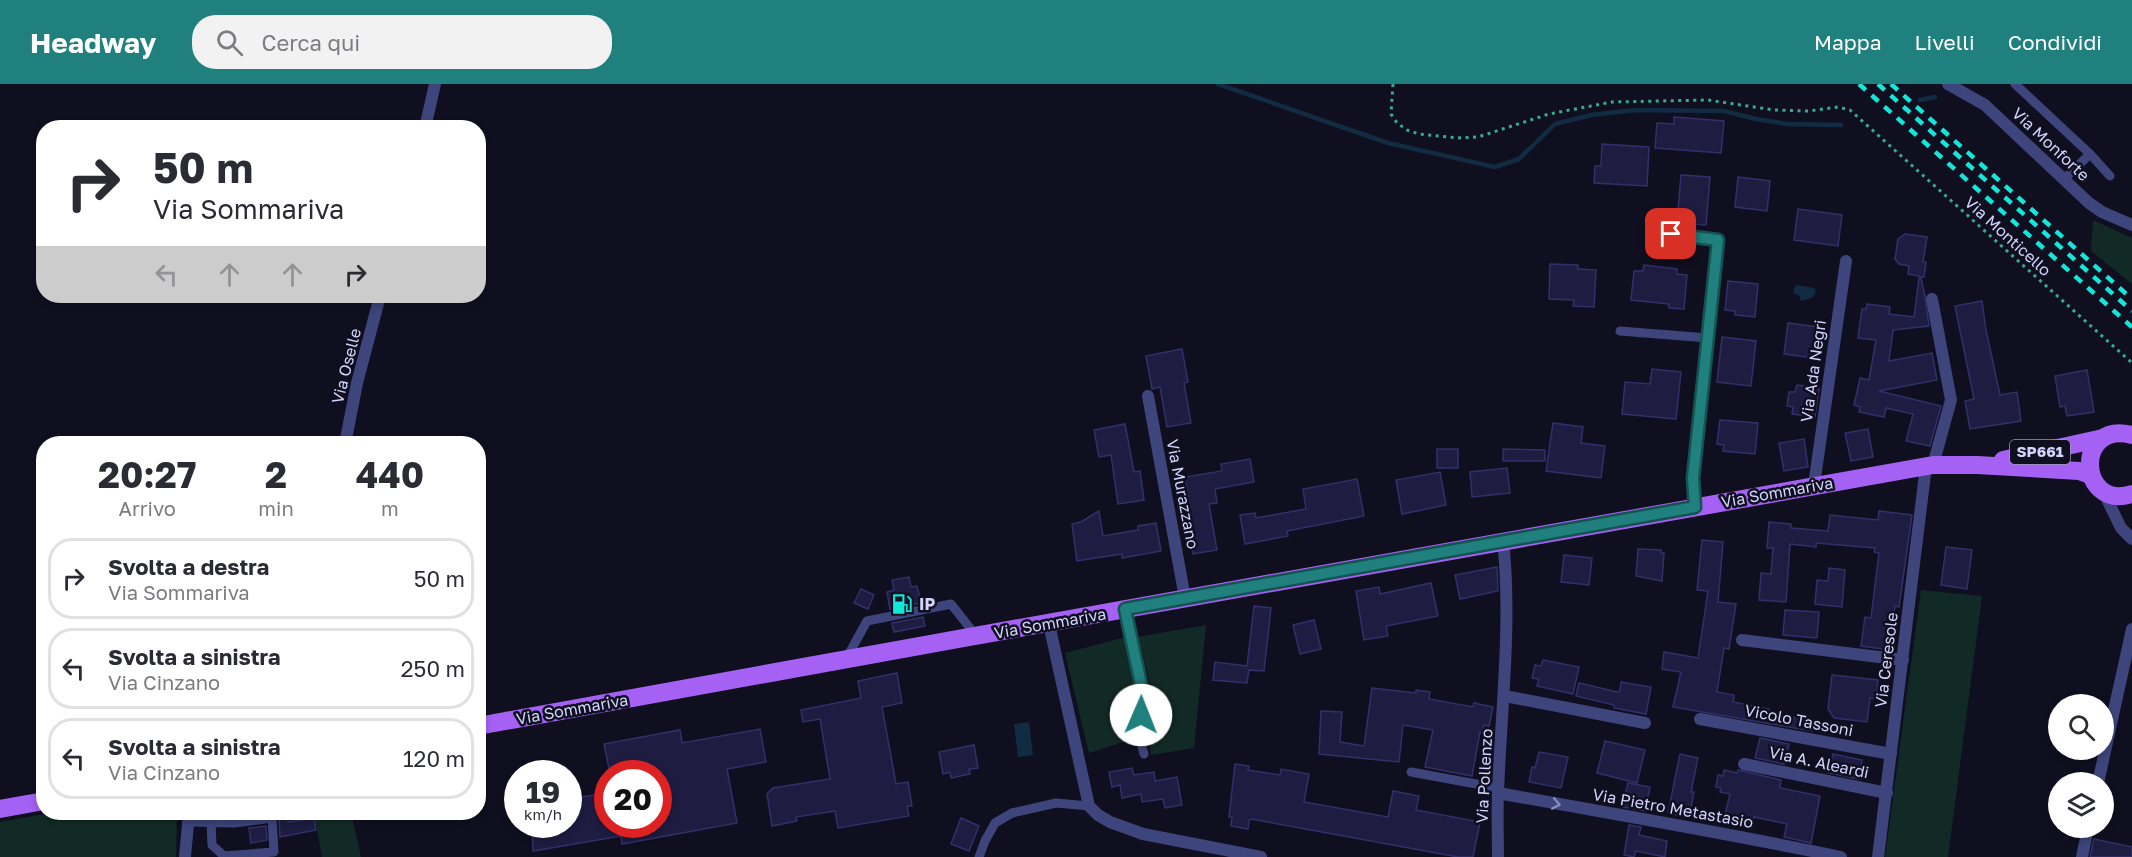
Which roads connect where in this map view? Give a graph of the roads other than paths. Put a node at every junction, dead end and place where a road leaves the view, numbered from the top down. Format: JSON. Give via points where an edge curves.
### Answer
{"nodes":[{"id":1,"x":1948,"y":84,"type":"edge"},
{"id":2,"x":2015,"y":84,"type":"edge"},
{"id":3,"x":433,"y":85,"type":"edge"},
{"id":4,"x":426,"y":120,"type":"edge"},
{"id":5,"x":2090,"y":154,"type":"junction"},
{"id":6,"x":2110,"y":176,"type":"dead end"},
{"id":7,"x":2064,"y":179,"type":"junction"},
{"id":8,"x":2132,"y":225,"type":"edge"},
{"id":9,"x":1671,"y":234,"type":"dead end"},
{"id":10,"x":1846,"y":261,"type":"dead end"},
{"id":11,"x":1932,"y":299,"type":"dead end"},
{"id":12,"x":378,"y":303,"type":"edge"},
{"id":13,"x":1620,"y":331,"type":"dead end"},
{"id":14,"x":1708,"y":338,"type":"junction"},
{"id":15,"x":1148,"y":396,"type":"dead end"},
{"id":16,"x":2132,"y":435,"type":"edge"},
{"id":17,"x":347,"y":436,"type":"edge"},
{"id":18,"x":2103,"y":438,"type":"junction"},
{"id":19,"x":1977,"y":465,"type":"junction"},
{"id":20,"x":1929,"y":466,"type":"junction"},
{"id":21,"x":2091,"y":475,"type":"junction"},
{"id":22,"x":1814,"y":485,"type":"junction"},
{"id":23,"x":2103,"y":491,"type":"junction"},
{"id":24,"x":2131,"y":495,"type":"edge"},
{"id":25,"x":1695,"y":507,"type":"junction"},
{"id":26,"x":2132,"y":539,"type":"edge"},
{"id":27,"x":1503,"y":540,"type":"junction"},
{"id":28,"x":1185,"y":598,"type":"junction"},
{"id":29,"x":1125,"y":609,"type":"junction"},
{"id":30,"x":1049,"y":624,"type":"junction"},
{"id":31,"x":2132,"y":629,"type":"edge"},
{"id":32,"x":977,"y":637,"type":"junction"},
{"id":33,"x":1742,"y":640,"type":"dead end"},
{"id":34,"x":845,"y":660,"type":"junction"},
{"id":35,"x":1903,"y":660,"type":"junction"},
{"id":36,"x":1505,"y":696,"type":"junction"},
{"id":37,"x":1700,"y":719,"type":"dead end"},
{"id":38,"x":1645,"y":723,"type":"dead end"},
{"id":39,"x":486,"y":725,"type":"edge"},
{"id":40,"x":1144,"y":754,"type":"dead end"},
{"id":41,"x":1892,"y":754,"type":"junction"},
{"id":42,"x":1744,"y":764,"type":"dead end"},
{"id":43,"x":1411,"y":772,"type":"dead end"},
{"id":44,"x":2100,"y":772,"type":"edge"},
{"id":45,"x":1498,"y":790,"type":"junction"},
{"id":46,"x":1887,"y":793,"type":"junction"},
{"id":47,"x":36,"y":802,"type":"edge"},
{"id":48,"x":1089,"y":806,"type":"junction"},
{"id":49,"x":0,"y":809,"type":"edge"},
{"id":50,"x":189,"y":820,"type":"edge"},
{"id":51,"x":202,"y":820,"type":"edge"},
{"id":52,"x":257,"y":820,"type":"edge"},
{"id":53,"x":272,"y":820,"type":"edge"},
{"id":54,"x":211,"y":822,"type":"junction"},
{"id":55,"x":2086,"y":838,"type":"edge"},
{"id":56,"x":185,"y":857,"type":"edge"},
{"id":57,"x":979,"y":857,"type":"edge"},
{"id":58,"x":1261,"y":857,"type":"edge"},
{"id":59,"x":1498,"y":857,"type":"edge"},
{"id":60,"x":1841,"y":857,"type":"edge"},
{"id":61,"x":1878,"y":857,"type":"edge"},
{"id":62,"x":2082,"y":857,"type":"edge"}],
"edges":[{"from":1,"to":7,"type":"street","name":"Via Monforte","via":[[1985,105]]},
{"from":2,"to":5,"type":"lane"},
{"from":3,"to":4,"type":"street"},
{"from":5,"to":6,"type":"lane"},
{"from":5,"to":7,"type":"lane"},
{"from":7,"to":8,"type":"street","name":"Via Monforte","via":[[2102,212]]},
{"from":9,"to":14,"type":"street","via":[[1718,240]]},
{"from":10,"to":22,"type":"street","name":"Via Ada Negri"},
{"from":11,"to":20,"type":"street","name":"Via Ceresole","via":[[1951,400]]},
{"from":12,"to":17,"type":"street","name":"Via Oselle"},
{"from":13,"to":14,"type":"lane"},
{"from":14,"to":25,"type":"street","via":[[1693,478]]},
{"from":15,"to":28,"type":"street","name":"Via Murazzano"},
{"from":16,"to":18,"type":"main road","name":"Via Sommariva","number":"SP661"},
{"from":18,"to":19,"type":"main road","name":"Via Sommariva","number":"SP661"},
{"from":18,"to":21,"type":"main road","number":"SP661","via":[[2090,454]]},
{"from":19,"to":20,"type":"main road","name":"Via Sommariva","number":"SP661"},
{"from":19,"to":21,"type":"main road","name":"Via Sommariva","number":"SP661"},
{"from":20,"to":22,"type":"main road","name":"Via Sommariva","number":"SP661"},
{"from":20,"to":35,"type":"street","name":"Via Ceresole"},
{"from":21,"to":23,"type":"main road","number":"SP661"},
{"from":22,"to":25,"type":"main road","name":"Via Sommariva","number":"SP661"},
{"from":23,"to":24,"type":"main road"},
{"from":23,"to":26,"type":"street","via":[[2121,528]]},
{"from":25,"to":27,"type":"main road","name":"Via Sommariva","number":"SP661"},
{"from":27,"to":28,"type":"main road","name":"Via Sommariva","number":"SP661"},
{"from":27,"to":36,"type":"street","name":"Via Pollenzo"},
{"from":28,"to":29,"type":"main road","name":"Via Sommariva","number":"SP661"},
{"from":29,"to":30,"type":"main road","name":"Via Sommariva","number":"SP661"},
{"from":29,"to":40,"type":"lane","via":[[1143,694],[1139,736]]},
{"from":30,"to":32,"type":"main road","name":"Via Sommariva","number":"SP661"},
{"from":30,"to":48,"type":"street"},
{"from":31,"to":44,"type":"street"},
{"from":32,"to":34,"type":"main road","name":"Via Sommariva","number":"SP661"},
{"from":32,"to":34,"type":"lane","via":[[951,604],[867,621]]},
{"from":33,"to":35,"type":"street"},
{"from":34,"to":39,"type":"main road","name":"Via Sommariva","number":"SP661"},
{"from":35,"to":41,"type":"street","name":"Via Ceresole"},
{"from":36,"to":38,"type":"street"},
{"from":36,"to":45,"type":"street","name":"Via Pollenzo"},
{"from":37,"to":41,"type":"street","name":"Vicolo Tassoni"},
{"from":41,"to":46,"type":"street","name":"Via Ceresole"},
{"from":42,"to":46,"type":"street","name":"Via A. Aleardi"},
{"from":43,"to":45,"type":"lane"},
{"from":45,"to":59,"type":"street","name":"Via Pollenzo"},
{"from":45,"to":60,"type":"street","name":"Via Pietro Metastasio","one_way":true},
{"from":46,"to":61,"type":"street","name":"Via Ceresole"},
{"from":47,"to":49,"type":"main road"},
{"from":48,"to":57,"type":"lane","via":[[1056,803],[1012,813],[995,823]]},
{"from":48,"to":58,"type":"street","via":[[1110,822],[1143,834]]},
{"from":50,"to":56,"type":"street"},
{"from":51,"to":54,"type":"lane"},
{"from":52,"to":54,"type":"lane"},
{"from":53,"to":54,"type":"lane","via":[[274,852],[224,856],[212,845]]},
{"from":55,"to":62,"type":"street"}]}
